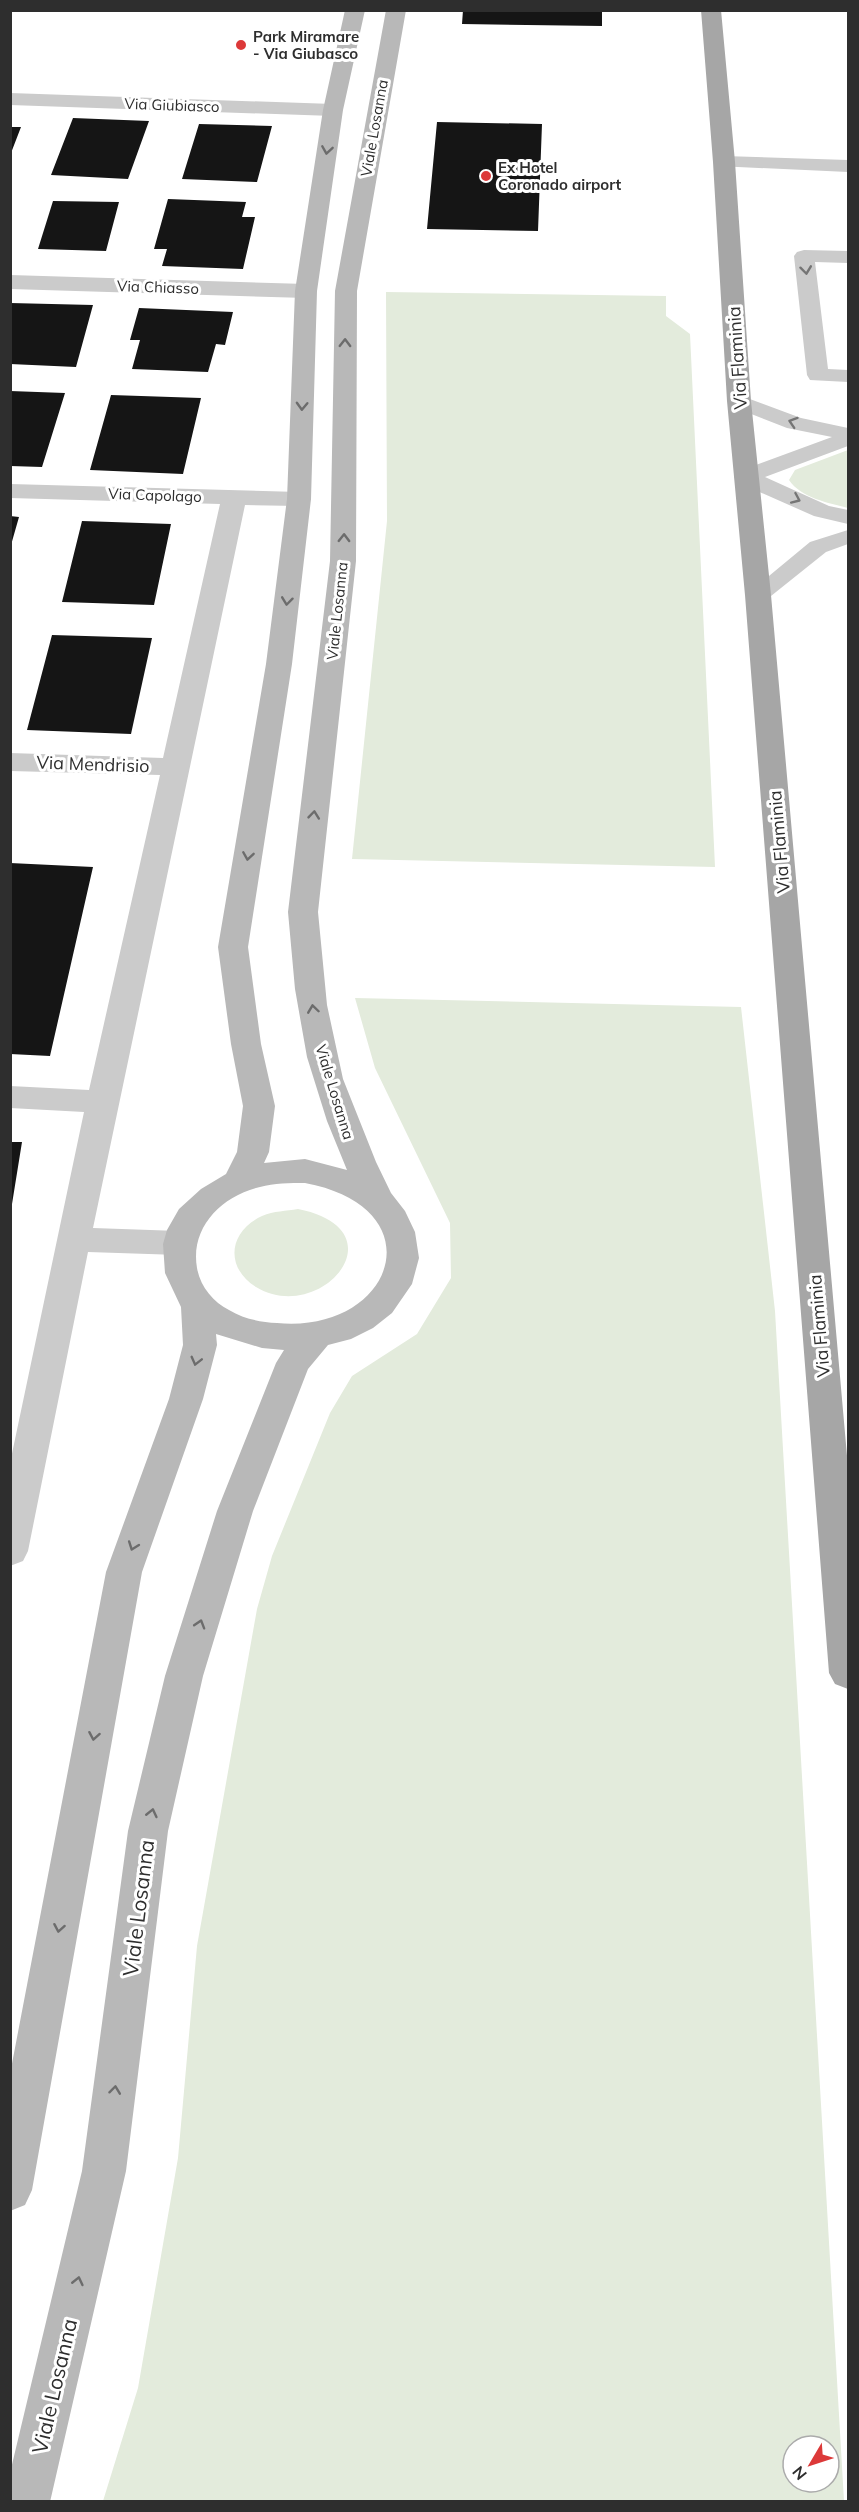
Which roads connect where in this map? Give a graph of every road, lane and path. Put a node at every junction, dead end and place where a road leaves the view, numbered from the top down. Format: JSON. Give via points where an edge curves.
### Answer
{"nodes":[{"id":1,"x":355,"y":10,"type":"edge"},
{"id":2,"x":396,"y":10,"type":"edge"},
{"id":3,"x":711,"y":10,"type":"edge"},
{"id":4,"x":10,"y":99,"type":"edge"},
{"id":5,"x":333,"y":110,"type":"junction"},
{"id":6,"x":724,"y":162,"type":"junction"},
{"id":7,"x":849,"y":166,"type":"edge"},
{"id":8,"x":849,"y":257,"type":"edge"},
{"id":9,"x":10,"y":282,"type":"edge"},
{"id":10,"x":306,"y":291,"type":"junction"},
{"id":11,"x":849,"y":376,"type":"edge"},
{"id":12,"x":739,"y":401,"type":"junction"},
{"id":13,"x":849,"y":434,"type":"edge"},
{"id":14,"x":849,"y":439,"type":"edge"},
{"id":15,"x":745,"y":477,"type":"junction"},
{"id":16,"x":10,"y":491,"type":"edge"},
{"id":17,"x":234,"y":498,"type":"junction"},
{"id":18,"x":299,"y":499,"type":"junction"},
{"id":19,"x":849,"y":517,"type":"edge"},
{"id":20,"x":849,"y":537,"type":"edge"},
{"id":21,"x":758,"y":595,"type":"junction"},
{"id":22,"x":10,"y":762,"type":"edge"},
{"id":23,"x":175,"y":767,"type":"junction"},
{"id":24,"x":10,"y":1097,"type":"edge"},
{"id":25,"x":102,"y":1102,"type":"junction"},
{"id":26,"x":239,"y":1181,"type":"junction"},
{"id":27,"x":379,"y":1202,"type":"junction"},
{"id":28,"x":75,"y":1239,"type":"junction"},
{"id":29,"x":179,"y":1243,"type":"junction"},
{"id":30,"x":198,"y":1303,"type":"junction"},
{"id":31,"x":316,"y":1336,"type":"junction"},
{"id":32,"x":14,"y":1515,"type":"edge"},
{"id":33,"x":10,"y":1551,"type":"edge"},
{"id":34,"x":849,"y":1673,"type":"edge"},
{"id":35,"x":10,"y":2190,"type":"edge"},
{"id":36,"x":27,"y":2502,"type":"edge"}],
"edges":[{"from":1,"to":5,"type":"main road"},
{"from":27,"to":2,"type":"main road","name":"Viale Losanna","one_way":true,"via":[[354,1154],[317,1035],[303,912],[343,561],[346,291]]},
{"from":3,"to":6,"type":"main road","name":"Via Flaminia"},
{"from":4,"to":5,"type":"street","name":"Via Giubiasco"},
{"from":5,"to":10,"type":"main road","one_way":true},
{"from":6,"to":7,"type":"lane"},
{"from":6,"to":12,"type":"main road","name":"Via Flaminia"},
{"from":8,"to":11,"type":"lane","one_way":true,"via":[[804,256],[818,375]]},
{"from":9,"to":10,"type":"street","name":"Via Chiasso"},
{"from":10,"to":18,"type":"main road","one_way":true},
{"from":13,"to":12,"type":"lane","one_way":true,"via":[[795,423]]},
{"from":12,"to":15,"type":"main road","name":"Via Flaminia"},
{"from":14,"to":15,"type":"lane"},
{"from":15,"to":19,"type":"lane","one_way":true,"via":[[822,511]]},
{"from":15,"to":21,"type":"main road","name":"Via Flaminia"},
{"from":16,"to":17,"type":"street","name":"Via Capolago"},
{"from":17,"to":18,"type":"street","name":"Via Capolago"},
{"from":17,"to":23,"type":"street"},
{"from":18,"to":26,"type":"main road","one_way":true,"via":[[279,664],[233,947],[258,1106],[253,1152]]},
{"from":20,"to":21,"type":"lane","via":[[818,547]]},
{"from":21,"to":34,"type":"main road","name":"Via Flaminia"},
{"from":22,"to":23,"type":"street","name":"Via Mendrisio"},
{"from":23,"to":25,"type":"street"},
{"from":24,"to":25,"type":"street"},
{"from":25,"to":28,"type":"street"},
{"from":26,"to":27,"type":"main road","name":"Viale Losanna","via":[[272,1172],[305,1171],[338,1177]]},
{"from":26,"to":29,"type":"main road","name":"Viale Losanna","via":[[211,1197],[190,1218]]},
{"from":27,"to":31,"type":"main road","name":"Viale Losanna","via":[[389,1210],[401,1233],[404,1259],[395,1284],[376,1307],[350,1325]]},
{"from":28,"to":29,"type":"street"},
{"from":28,"to":32,"type":"street"},
{"from":29,"to":30,"type":"main road","name":"Viale Losanna","via":[[179,1271],[191,1298]]},
{"from":30,"to":31,"type":"main road","name":"Viale Losanna","via":[[214,1318],[245,1333],[281,1339]]},
{"from":30,"to":35,"type":"main road","name":"Viale Losanna","one_way":true,"via":[[200,1345],[186,1399],[124,1572]]},
{"from":36,"to":31,"type":"main road","name":"Viale Losanna","one_way":true,"via":[[104,2172],[148,1831],[184,1676],[235,1511],[293,1363]]},
{"from":32,"to":33,"type":"street"}]}
